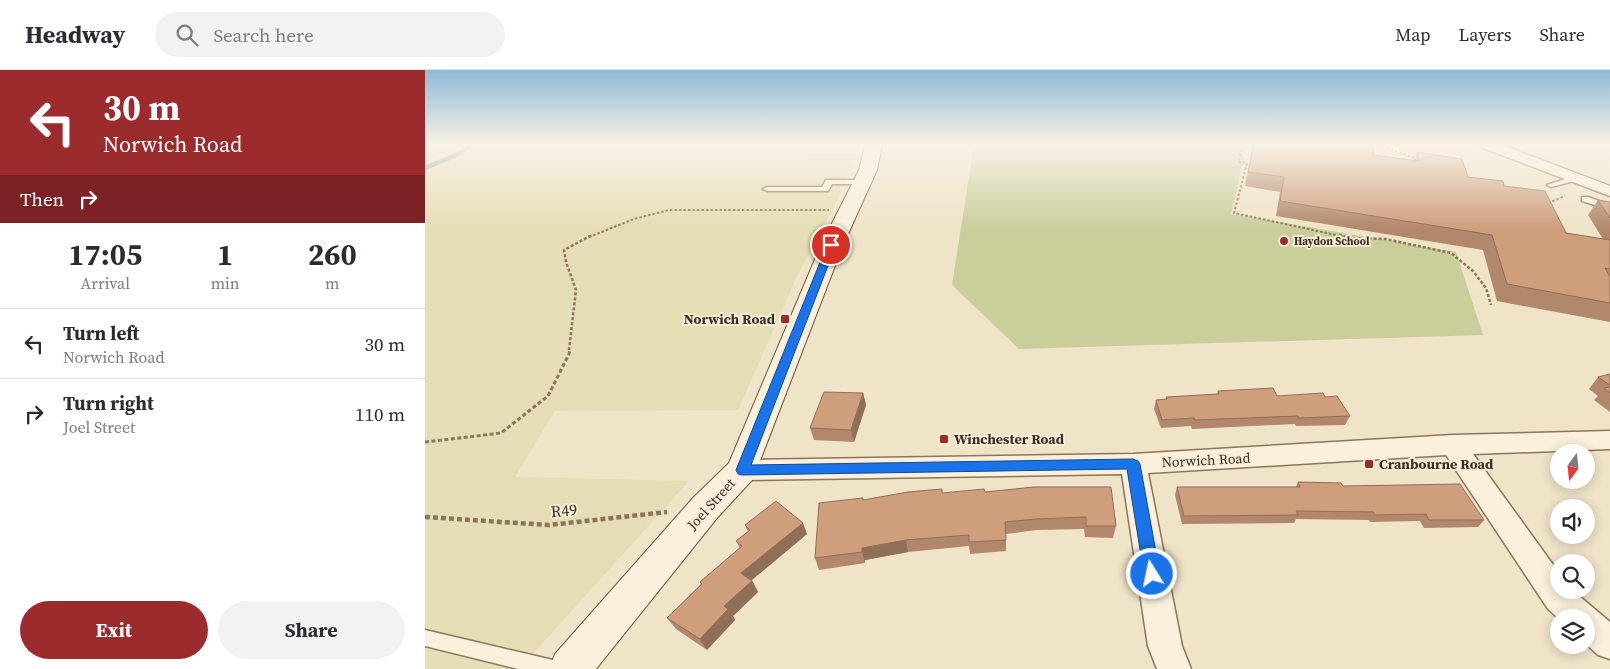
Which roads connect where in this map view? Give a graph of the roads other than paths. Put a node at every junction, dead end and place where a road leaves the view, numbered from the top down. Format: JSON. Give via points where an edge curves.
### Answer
{"nodes":[{"id":1,"x":867,"y":173,"type":"edge"},
{"id":2,"x":1561,"y":173,"type":"edge"},
{"id":3,"x":1575,"y":178,"type":"junction"},
{"id":4,"x":862,"y":182,"type":"junction"},
{"id":5,"x":1551,"y":185,"type":"dead end"},
{"id":6,"x":767,"y":189,"type":"dead end"},
{"id":7,"x":1610,"y":190,"type":"edge"},
{"id":8,"x":1585,"y":199,"type":"dead end"},
{"id":9,"x":1610,"y":208,"type":"edge"},
{"id":10,"x":1610,"y":440,"type":"edge"},
{"id":11,"x":1453,"y":445,"type":"junction"},
{"id":12,"x":1133,"y":464,"type":"junction"},
{"id":13,"x":742,"y":470,"type":"junction"},
{"id":14,"x":1571,"y":609,"type":"edge"},
{"id":15,"x":1595,"y":630,"type":"edge"},
{"id":16,"x":425,"y":638,"type":"edge"},
{"id":17,"x":1610,"y":643,"type":"edge"},
{"id":18,"x":553,"y":669,"type":"edge"},
{"id":19,"x":569,"y":669,"type":"edge"},
{"id":20,"x":1174,"y":669,"type":"edge"}],
"edges":[{"from":1,"to":4,"type":"main road","name":"Joel Street"},
{"from":2,"to":3,"type":"street"},
{"from":3,"to":5,"type":"lane"},
{"from":3,"to":7,"type":"street"},
{"from":4,"to":6,"type":"lane","via":[[829,182],[825,189]]},
{"from":4,"to":13,"type":"main road","name":"Joel Street","via":[[831,245]]},
{"from":8,"to":9,"type":"lane"},
{"from":10,"to":11,"type":"street","name":"Norwich Road"},
{"from":11,"to":12,"type":"street","name":"Norwich Road"},
{"from":11,"to":14,"type":"street","via":[[1559,599]]},
{"from":12,"to":13,"type":"street","name":"Norwich Road"},
{"from":12,"to":20,"type":"street","via":[[1165,646]]},
{"from":13,"to":19,"type":"main road","name":"Joel Street","via":[[705,508]]},
{"from":15,"to":17,"type":"street"},
{"from":16,"to":18,"type":"lane"}]}
